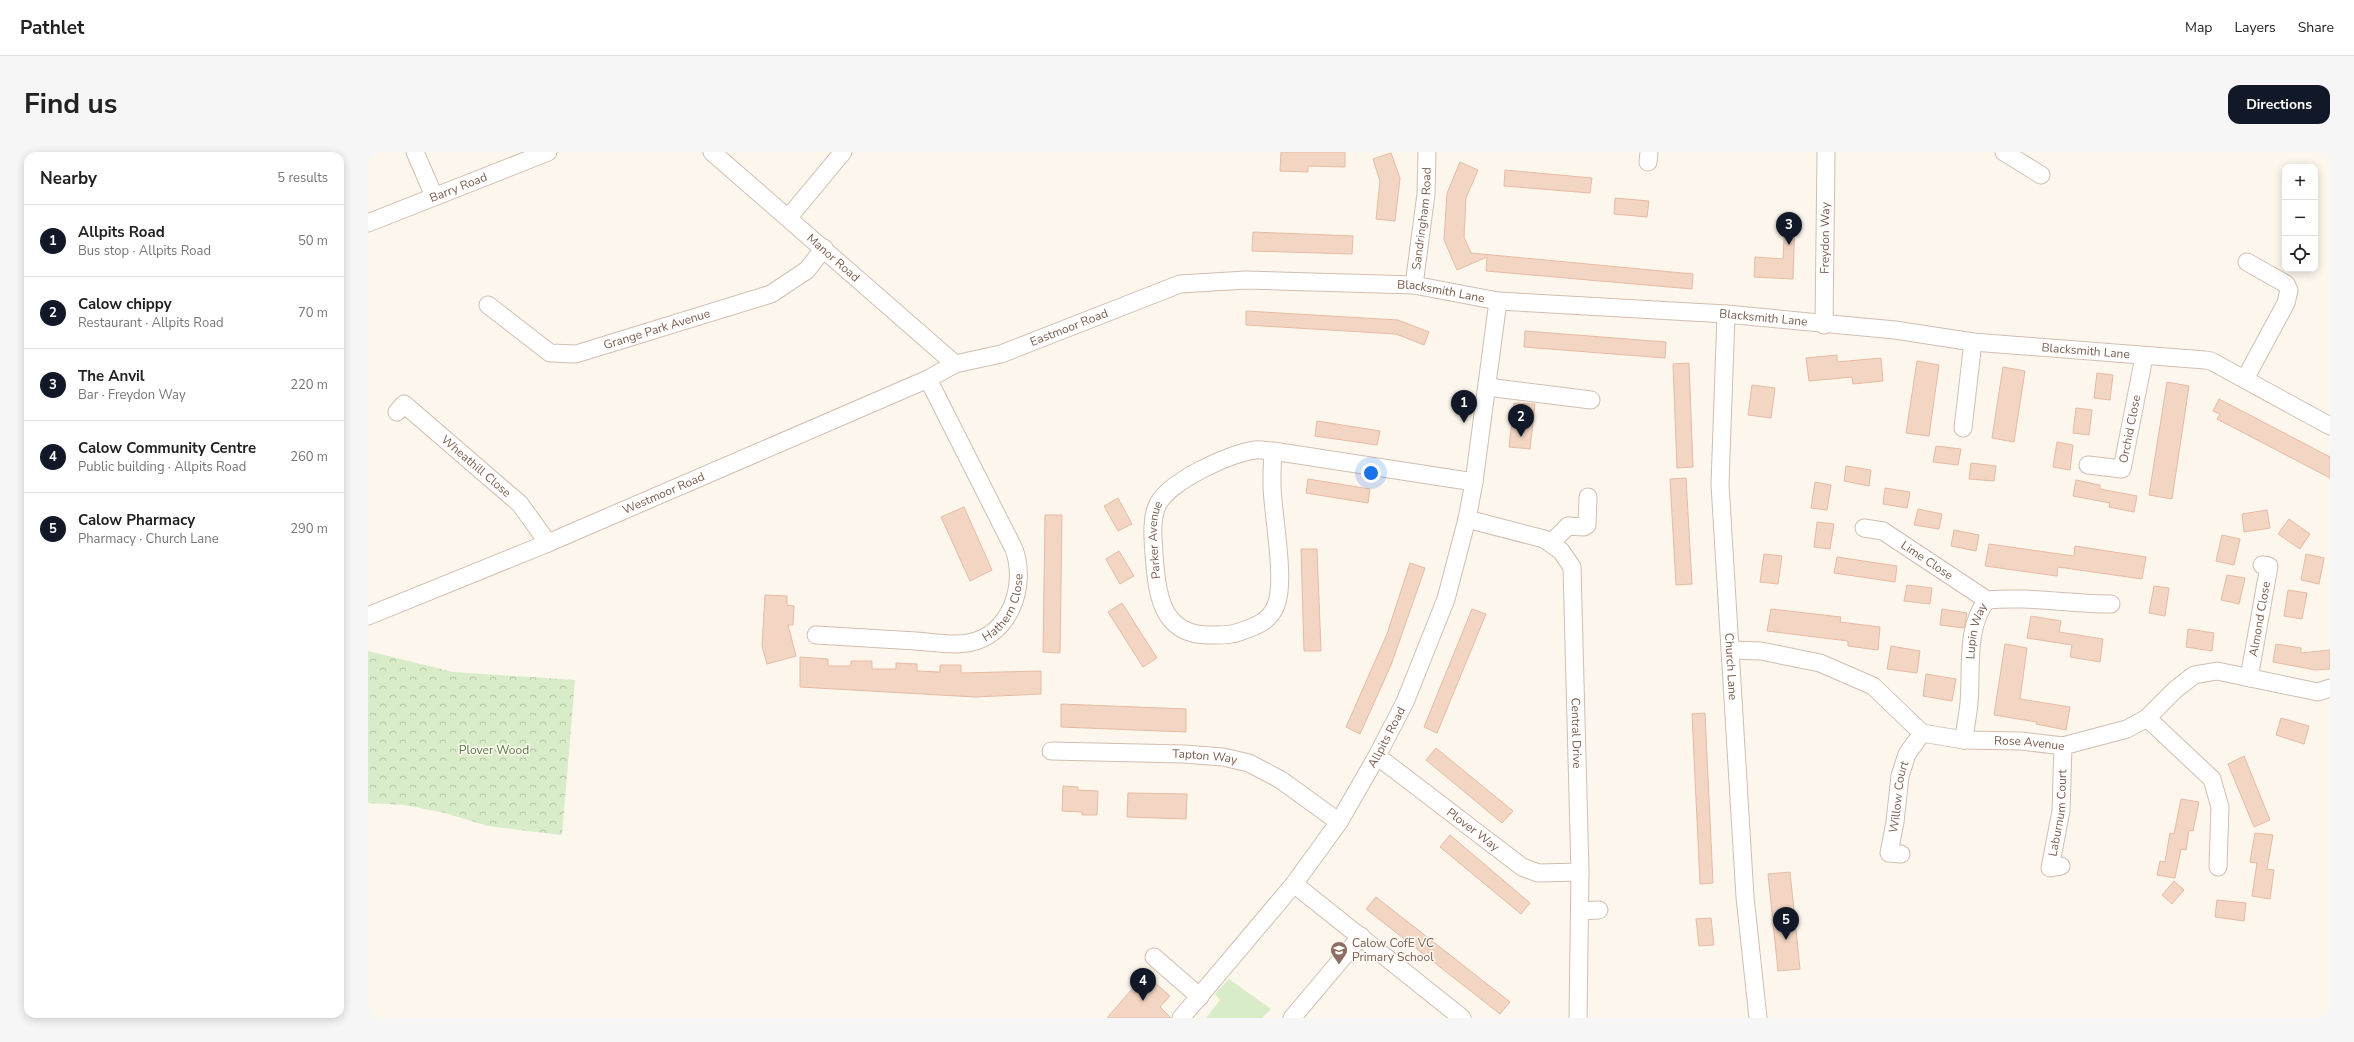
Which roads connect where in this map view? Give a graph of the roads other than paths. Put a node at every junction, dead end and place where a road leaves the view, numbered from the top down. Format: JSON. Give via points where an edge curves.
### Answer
{"nodes":[{"id":1,"x":415,"y":152,"type":"edge"},
{"id":2,"x":548,"y":152,"type":"edge"},
{"id":3,"x":712,"y":152,"type":"edge"},
{"id":4,"x":843,"y":152,"type":"edge"},
{"id":5,"x":1427,"y":152,"type":"edge"},
{"id":6,"x":1826,"y":152,"type":"edge"},
{"id":7,"x":2004,"y":152,"type":"edge"},
{"id":8,"x":2041,"y":175,"type":"dead end"},
{"id":9,"x":434,"y":196,"type":"junction"},
{"id":10,"x":789,"y":217,"type":"junction"},
{"id":11,"x":368,"y":223,"type":"edge"},
{"id":12,"x":824,"y":248,"type":"junction"},
{"id":13,"x":2247,"y":262,"type":"dead end"},
{"id":14,"x":1180,"y":284,"type":"joint"},
{"id":15,"x":1414,"y":285,"type":"junction"},
{"id":16,"x":1498,"y":301,"type":"junction"},
{"id":17,"x":488,"y":305,"type":"dead end"},
{"id":18,"x":1726,"y":314,"type":"junction"},
{"id":19,"x":1824,"y":325,"type":"junction"},
{"id":20,"x":1973,"y":342,"type":"junction"},
{"id":21,"x":2144,"y":356,"type":"junction"},
{"id":22,"x":955,"y":364,"type":"junction"},
{"id":23,"x":928,"y":379,"type":"junction"},
{"id":24,"x":2244,"y":379,"type":"junction"},
{"id":25,"x":1487,"y":387,"type":"junction"},
{"id":26,"x":1591,"y":400,"type":"dead end"},
{"id":27,"x":397,"y":412,"type":"dead end"},
{"id":28,"x":2330,"y":426,"type":"edge"},
{"id":29,"x":1963,"y":428,"type":"dead end"},
{"id":30,"x":1273,"y":451,"type":"junction"},
{"id":31,"x":2088,"y":464,"type":"dead end"},
{"id":32,"x":1474,"y":482,"type":"junction"},
{"id":33,"x":1588,"y":497,"type":"dead end"},
{"id":34,"x":1468,"y":519,"type":"junction"},
{"id":35,"x":1864,"y":529,"type":"dead end"},
{"id":36,"x":548,"y":543,"type":"junction"},
{"id":37,"x":1551,"y":544,"type":"junction"},
{"id":38,"x":2269,"y":566,"type":"dead end"},
{"id":39,"x":1987,"y":600,"type":"junction"},
{"id":40,"x":2111,"y":604,"type":"dead end"},
{"id":41,"x":368,"y":616,"type":"edge"},
{"id":42,"x":816,"y":635,"type":"dead end"},
{"id":43,"x":1730,"y":650,"type":"junction"},
{"id":44,"x":2249,"y":678,"type":"junction"},
{"id":45,"x":2330,"y":688,"type":"edge"},
{"id":46,"x":2148,"y":718,"type":"junction"},
{"id":47,"x":1922,"y":733,"type":"junction"},
{"id":48,"x":1964,"y":740,"type":"junction"},
{"id":49,"x":2063,"y":746,"type":"junction"},
{"id":50,"x":1051,"y":751,"type":"dead end"},
{"id":51,"x":1377,"y":756,"type":"junction"},
{"id":52,"x":1339,"y":822,"type":"junction"},
{"id":53,"x":1890,"y":853,"type":"dead end"},
{"id":54,"x":2218,"y":867,"type":"dead end"},
{"id":55,"x":2050,"y":868,"type":"dead end"},
{"id":56,"x":1580,"y":872,"type":"junction"},
{"id":57,"x":1294,"y":884,"type":"junction"},
{"id":58,"x":1599,"y":910,"type":"dead end"},
{"id":59,"x":1580,"y":912,"type":"junction"},
{"id":60,"x":1361,"y":936,"type":"junction"},
{"id":61,"x":1154,"y":958,"type":"dead end"},
{"id":62,"x":1203,"y":993,"type":"junction"},
{"id":63,"x":1453,"y":1015,"type":"edge"},
{"id":64,"x":1181,"y":1018,"type":"edge"},
{"id":65,"x":1292,"y":1018,"type":"edge"},
{"id":66,"x":1578,"y":1018,"type":"edge"},
{"id":67,"x":1758,"y":1018,"type":"edge"}],
"edges":[{"from":1,"to":9,"type":"street"},
{"from":2,"to":9,"type":"street","name":"Barry Road"},
{"from":3,"to":10,"type":"street","name":"Manor Road"},
{"from":4,"to":10,"type":"street"},
{"from":5,"to":15,"type":"street","name":"Sandringham Road","via":[[1426,194]]},
{"from":6,"to":19,"type":"street","name":"Freydon Way"},
{"from":7,"to":8,"type":"street"},
{"from":9,"to":11,"type":"street","name":"Barry Road"},
{"from":10,"to":12,"type":"street","name":"Manor Road"},
{"from":12,"to":17,"type":"street","name":"Grange Park Avenue","via":[[807,270],[771,294],[576,354],[550,353]]},
{"from":12,"to":22,"type":"street","name":"Manor Road"},
{"from":13,"to":24,"type":"street","via":[[2286,284],[2289,290],[2286,304]]},
{"from":14,"to":15,"type":"street","name":"Blacksmith Lane","via":[[1246,280]]},
{"from":14,"to":22,"type":"street","name":"Eastmoor Road","via":[[1000,354]]},
{"from":15,"to":16,"type":"street","name":"Blacksmith Lane"},
{"from":16,"to":18,"type":"street","name":"Blacksmith Lane"},
{"from":16,"to":25,"type":"street","name":"Allpits Road"},
{"from":18,"to":19,"type":"street","name":"Blacksmith Lane"},
{"from":18,"to":43,"type":"street","name":"Church Lane","via":[[1720,484]]},
{"from":19,"to":20,"type":"street","name":"Blacksmith Lane","via":[[1895,330]]},
{"from":20,"to":21,"type":"street","name":"Blacksmith Lane"},
{"from":20,"to":29,"type":"street"},
{"from":21,"to":24,"type":"street","name":"Blacksmith Lane","via":[[2211,361]]},
{"from":21,"to":31,"type":"street","name":"Orchid Close","via":[[2122,469]]},
{"from":22,"to":23,"type":"street","name":"Westmoor Road"},
{"from":23,"to":36,"type":"street","name":"Westmoor Road"},
{"from":23,"to":42,"type":"street","name":"Hathern Close","via":[[1014,549],[1020,578],[1016,599],[998,626],[980,639],[969,642],[944,643]]},
{"from":24,"to":28,"type":"street","name":"Blacksmith Lane"},
{"from":25,"to":26,"type":"street"},
{"from":25,"to":32,"type":"street","name":"Allpits Road"},
{"from":27,"to":36,"type":"street","name":"Wheathill Close","via":[[404,404],[520,504]]},
{"from":30,"to":30,"type":"street","name":"Parker Avenue","via":[[1256,449],[1225,459],[1190,475],[1171,489],[1157,505],[1153,524],[1156,585],[1160,603],[1172,622],[1188,633],[1231,635],[1267,621],[1276,605],[1279,575],[1272,498]]},
{"from":30,"to":32,"type":"street","name":"Parker Avenue"},
{"from":32,"to":34,"type":"street","name":"Allpits Road"},
{"from":33,"to":37,"type":"street","via":[[1587,525],[1568,526]]},
{"from":34,"to":37,"type":"street","name":"Central Drive","via":[[1544,539]]},
{"from":34,"to":51,"type":"street","name":"Allpits Road","via":[[1446,600],[1405,702]]},
{"from":35,"to":39,"type":"street","name":"Lime Close","via":[[1883,531]]},
{"from":36,"to":41,"type":"street","name":"Westmoor Road"},
{"from":37,"to":56,"type":"street","name":"Central Drive","via":[[1561,551],[1572,567],[1582,698]]},
{"from":38,"to":44,"type":"street","name":"Almond Close"},
{"from":39,"to":40,"type":"street","name":"Lupin Way","via":[[2007,598],[2073,604]]},
{"from":39,"to":48,"type":"street","name":"Lupin Way","via":[[1978,611],[1973,627]]},
{"from":43,"to":47,"type":"street","via":[[1761,651],[1820,663],[1840,671],[1873,686]]},
{"from":43,"to":67,"type":"street","name":"Church Lane","via":[[1746,898]]},
{"from":44,"to":45,"type":"street","name":"Rose Avenue","via":[[2318,692]]},
{"from":44,"to":46,"type":"street","name":"Rose Avenue","via":[[2216,671],[2194,675],[2176,689]]},
{"from":46,"to":49,"type":"street","name":"Rose Avenue","via":[[2127,729]]},
{"from":46,"to":54,"type":"street","via":[[2212,779],[2220,807]]},
{"from":47,"to":48,"type":"street","name":"Rose Avenue"},
{"from":47,"to":53,"type":"street","name":"Willow Court","via":[[1907,754],[1900,776]]},
{"from":48,"to":49,"type":"street","name":"Rose Avenue","via":[[2021,741]]},
{"from":49,"to":55,"type":"street","name":"Laburnum Court","via":[[2062,811]]},
{"from":50,"to":52,"type":"street","name":"Tapton Way","via":[[1223,756],[1248,763],[1281,780]]},
{"from":51,"to":52,"type":"street","name":"Allpits Road"},
{"from":51,"to":56,"type":"street","name":"Plover Way","via":[[1522,867],[1538,873]]},
{"from":52,"to":57,"type":"street","name":"Allpits Road"},
{"from":56,"to":59,"type":"street","name":"Central Drive"},
{"from":57,"to":60,"type":"street"},
{"from":57,"to":62,"type":"street","name":"Allpits Road"},
{"from":58,"to":59,"type":"street"},
{"from":59,"to":66,"type":"street","name":"Central Drive"},
{"from":60,"to":63,"type":"street"},
{"from":60,"to":65,"type":"street"},
{"from":61,"to":62,"type":"street"},
{"from":62,"to":64,"type":"street","name":"Allpits Road"}]}
